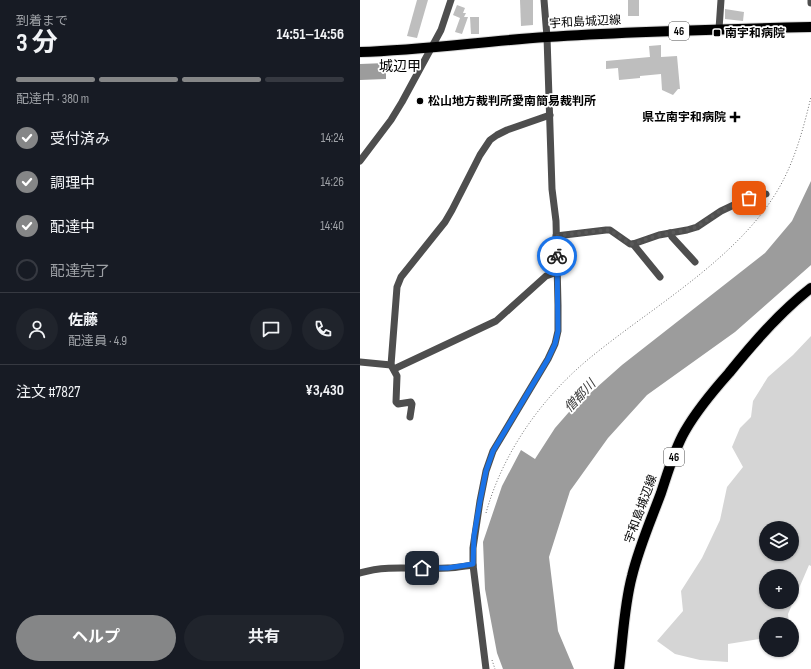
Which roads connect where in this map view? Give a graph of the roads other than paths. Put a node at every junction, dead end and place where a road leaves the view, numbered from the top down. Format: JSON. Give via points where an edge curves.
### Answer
{"nodes":[{"id":1,"x":451,"y":0,"type":"edge"},
{"id":2,"x":544,"y":0,"type":"edge"},
{"id":3,"x":721,"y":0,"type":"edge"},
{"id":4,"x":811,"y":27,"type":"edge"},
{"id":5,"x":719,"y":29,"type":"junction"},
{"id":6,"x":547,"y":37,"type":"junction"},
{"id":7,"x":431,"y":48,"type":"junction"},
{"id":8,"x":360,"y":52,"type":"edge"},
{"id":9,"x":550,"y":115,"type":"junction"},
{"id":10,"x":360,"y":161,"type":"edge"},
{"id":11,"x":766,"y":194,"type":"dead end"},
{"id":12,"x":670,"y":233,"type":"junction"},
{"id":13,"x":556,"y":236,"type":"junction"},
{"id":14,"x":633,"y":244,"type":"junction"},
{"id":15,"x":695,"y":262,"type":"dead end"},
{"id":16,"x":557,"y":272,"type":"junction"},
{"id":17,"x":660,"y":277,"type":"dead end"},
{"id":18,"x":811,"y":288,"type":"edge"},
{"id":19,"x":360,"y":362,"type":"edge"},
{"id":20,"x":392,"y":367,"type":"junction"},
{"id":21,"x":410,"y":417,"type":"dead end"},
{"id":22,"x":473,"y":564,"type":"junction"},
{"id":23,"x":360,"y":572,"type":"edge"},
{"id":24,"x":486,"y":669,"type":"edge"},
{"id":25,"x":620,"y":669,"type":"edge"}],
"edges":[{"from":1,"to":7,"type":"street","via":[[441,30]]},
{"from":2,"to":6,"type":"street"},
{"from":3,"to":5,"type":"street"},
{"from":4,"to":5,"type":"main road","name":"宇和島城辺線","number":"46"},
{"from":5,"to":6,"type":"main road","name":"宇和島城辺線","number":"46"},
{"from":6,"to":7,"type":"main road","name":"宇和島城辺線","number":"46"},
{"from":6,"to":9,"type":"street"},
{"from":7,"to":8,"type":"main road","name":"宇和島城辺線","number":"46"},
{"from":7,"to":10,"type":"street","via":[[391,120]]},
{"from":9,"to":13,"type":"street"},
{"from":9,"to":20,"type":"street","via":[[507,130],[490,140],[445,222],[401,277],[397,287]]},
{"from":11,"to":12,"type":"street","via":[[720,211],[697,227]]},
{"from":12,"to":14,"type":"street"},
{"from":12,"to":15,"type":"street"},
{"from":13,"to":14,"type":"street","via":[[610,230]]},
{"from":13,"to":16,"type":"street"},
{"from":14,"to":17,"type":"street"},
{"from":16,"to":20,"type":"street","via":[[546,276],[496,321]]},
{"from":16,"to":22,"type":"street","via":[[558,331],[555,344],[493,451],[480,501]]},
{"from":18,"to":25,"type":"main road","name":"宇和島城辺線","number":"46","via":[[775,320],[746,352],[684,432],[632,576],[626,605]]},
{"from":19,"to":20,"type":"street"},
{"from":20,"to":21,"type":"street","via":[[397,376],[396,402],[411,402]]},
{"from":22,"to":23,"type":"street","via":[[448,568],[396,567]]},
{"from":22,"to":24,"type":"street"}]}
